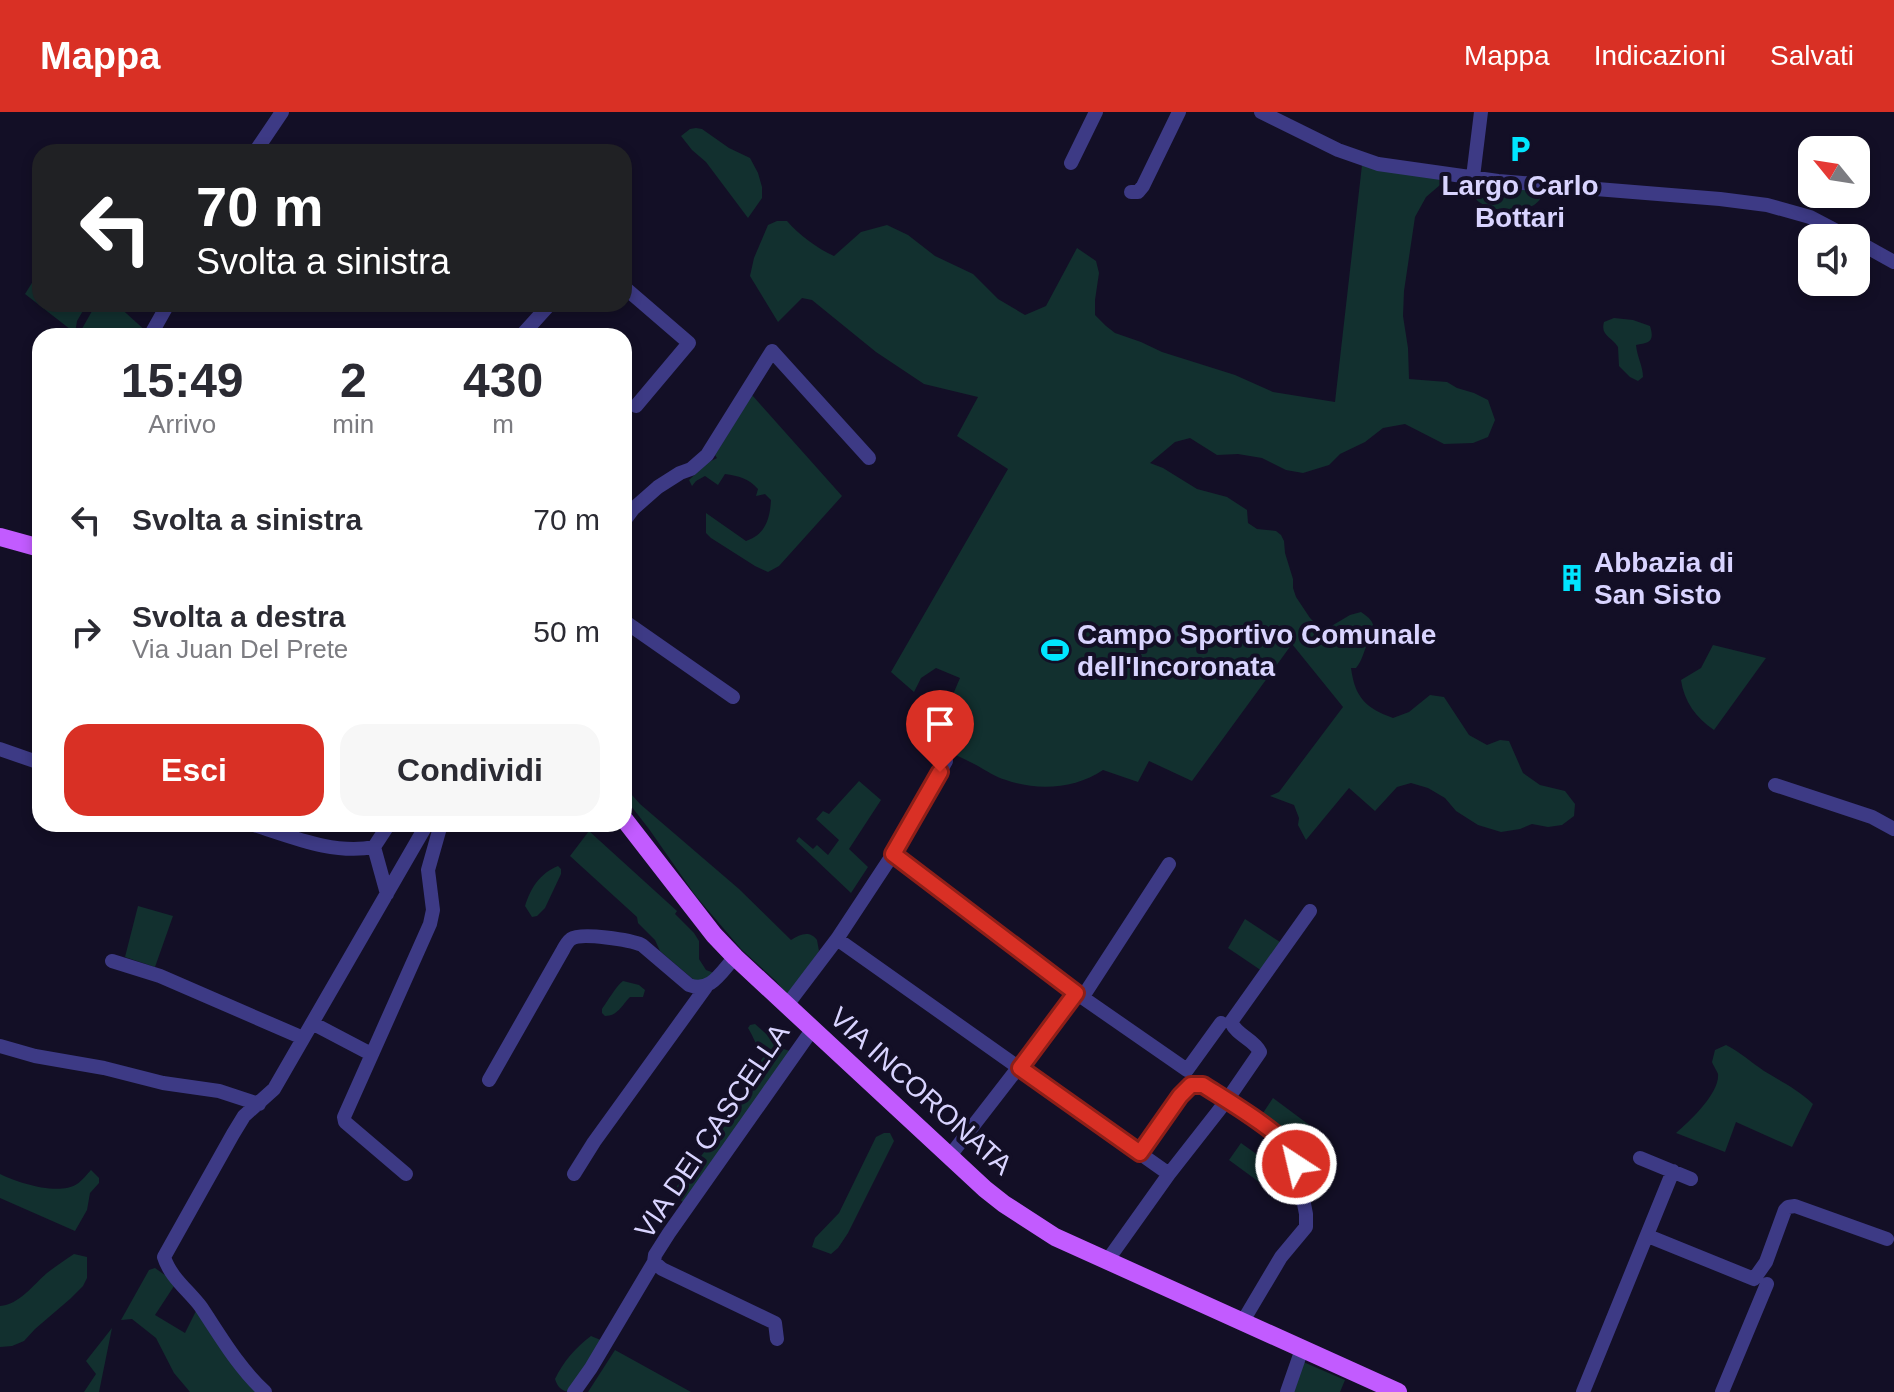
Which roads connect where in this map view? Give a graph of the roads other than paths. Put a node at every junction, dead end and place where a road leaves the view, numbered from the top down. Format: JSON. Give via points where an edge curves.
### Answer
{"nodes":[{"id":1,"x":282,"y":112,"type":"edge"},
{"id":2,"x":1096,"y":112,"type":"edge"},
{"id":3,"x":1179,"y":112,"type":"edge"},
{"id":4,"x":1261,"y":112,"type":"edge"},
{"id":5,"x":1481,"y":112,"type":"edge"},
{"id":6,"x":260,"y":144,"type":"edge"},
{"id":7,"x":1071,"y":163,"type":"dead end"},
{"id":8,"x":1473,"y":177,"type":"junction"},
{"id":9,"x":1131,"y":192,"type":"dead end"},
{"id":10,"x":1823,"y":224,"type":"edge"},
{"id":11,"x":1870,"y":249,"type":"edge"},
{"id":12,"x":1894,"y":262,"type":"edge"},
{"id":13,"x":632,"y":294,"type":"edge"},
{"id":14,"x":543,"y":312,"type":"edge"},
{"id":15,"x":528,"y":328,"type":"edge"},
{"id":16,"x":636,"y":406,"type":"dead end"},
{"id":17,"x":869,"y":458,"type":"dead end"},
{"id":18,"x":632,"y":510,"type":"edge"},
{"id":19,"x":0,"y":537,"type":"edge"},
{"id":20,"x":32,"y":546,"type":"edge"},
{"id":21,"x":632,"y":627,"type":"edge"},
{"id":22,"x":733,"y":697,"type":"dead end"},
{"id":23,"x":0,"y":749,"type":"edge"},
{"id":24,"x":32,"y":760,"type":"edge"},
{"id":25,"x":946,"y":761,"type":"dead end"},
{"id":26,"x":1775,"y":785,"type":"dead end"},
{"id":27,"x":632,"y":829,"type":"edge"},
{"id":28,"x":1894,"y":829,"type":"edge"},
{"id":29,"x":278,"y":832,"type":"edge"},
{"id":30,"x":384,"y":832,"type":"edge"},
{"id":31,"x":422,"y":832,"type":"edge"},
{"id":32,"x":439,"y":832,"type":"edge"},
{"id":33,"x":374,"y":847,"type":"junction"},
{"id":34,"x":893,"y":854,"type":"junction"},
{"id":35,"x":1169,"y":864,"type":"dead end"},
{"id":36,"x":387,"y":894,"type":"junction"},
{"id":37,"x":1310,"y":911,"type":"dead end"},
{"id":38,"x":837,"y":939,"type":"junction"},
{"id":39,"x":735,"y":957,"type":"junction"},
{"id":40,"x":112,"y":961,"type":"dead end"},
{"id":41,"x":706,"y":987,"type":"junction"},
{"id":42,"x":1079,"y":996,"type":"junction"},
{"id":43,"x":787,"y":1005,"type":"junction"},
{"id":44,"x":312,"y":1023,"type":"junction"},
{"id":45,"x":1221,"y":1023,"type":"dead end"},
{"id":46,"x":812,"y":1030,"type":"junction"},
{"id":47,"x":303,"y":1038,"type":"junction"},
{"id":48,"x":0,"y":1046,"type":"edge"},
{"id":49,"x":371,"y":1054,"type":"junction"},
{"id":50,"x":1020,"y":1068,"type":"junction"},
{"id":51,"x":489,"y":1080,"type":"dead end"},
{"id":52,"x":1227,"y":1100,"type":"junction"},
{"id":53,"x":259,"y":1104,"type":"junction"},
{"id":54,"x":1140,"y":1153,"type":"junction"},
{"id":55,"x":949,"y":1157,"type":"junction"},
{"id":56,"x":1640,"y":1158,"type":"dead end"},
{"id":57,"x":1673,"y":1171,"type":"junction"},
{"id":58,"x":406,"y":1174,"type":"dead end"},
{"id":59,"x":574,"y":1174,"type":"dead end"},
{"id":60,"x":1169,"y":1174,"type":"junction"},
{"id":61,"x":1691,"y":1179,"type":"dead end"},
{"id":62,"x":1648,"y":1236,"type":"junction"},
{"id":63,"x":1887,"y":1239,"type":"dead end"},
{"id":64,"x":1107,"y":1261,"type":"junction"},
{"id":65,"x":654,"y":1262,"type":"junction"},
{"id":66,"x":1767,"y":1284,"type":"dead end"},
{"id":67,"x":1243,"y":1321,"type":"junction"},
{"id":68,"x":777,"y":1339,"type":"dead end"},
{"id":69,"x":1302,"y":1349,"type":"junction"},
{"id":70,"x":265,"y":1392,"type":"edge"},
{"id":71,"x":574,"y":1392,"type":"edge"},
{"id":72,"x":1287,"y":1392,"type":"edge"},
{"id":73,"x":1398,"y":1392,"type":"edge"},
{"id":74,"x":1583,"y":1392,"type":"edge"},
{"id":75,"x":1722,"y":1392,"type":"edge"}],
"edges":[{"from":1,"to":6,"type":"street"},
{"from":2,"to":7,"type":"street"},
{"from":3,"to":9,"type":"street","via":[[1143,186]]},
{"from":4,"to":8,"type":"street","via":[[1378,164]]},
{"from":5,"to":8,"type":"street"},
{"from":8,"to":10,"type":"street","via":[[1767,205]]},
{"from":11,"to":12,"type":"street"},
{"from":13,"to":16,"type":"street","via":[[689,343]]},
{"from":14,"to":15,"type":"street"},
{"from":17,"to":18,"type":"street","via":[[772,351],[707,455]]},
{"from":19,"to":20,"type":"main road"},
{"from":21,"to":22,"type":"street"},
{"from":23,"to":24,"type":"street"},
{"from":25,"to":34,"type":"street"},
{"from":26,"to":28,"type":"street"},
{"from":27,"to":39,"type":"main road","name":"VIA INCORONATA"},
{"from":29,"to":33,"type":"street","via":[[328,847]]},
{"from":30,"to":33,"type":"street"},
{"from":31,"to":36,"type":"street"},
{"from":32,"to":49,"type":"street","via":[[428,870],[430,924]]},
{"from":33,"to":36,"type":"street"},
{"from":34,"to":38,"type":"street"},
{"from":34,"to":42,"type":"street"},
{"from":35,"to":42,"type":"street"},
{"from":36,"to":44,"type":"street"},
{"from":37,"to":52,"type":"street","via":[[1231,1022],[1260,1052]]},
{"from":38,"to":43,"type":"street"},
{"from":38,"to":50,"type":"street"},
{"from":39,"to":41,"type":"street"},
{"from":39,"to":43,"type":"main road","name":"VIA INCORONATA"},
{"from":40,"to":47,"type":"street","via":[[160,976]]},
{"from":41,"to":51,"type":"street","via":[[689,985],[634,941],[572,938]]},
{"from":41,"to":59,"type":"street"},
{"from":42,"to":45,"type":"street","via":[[1187,1070]]},
{"from":42,"to":50,"type":"street"},
{"from":43,"to":46,"type":"main road","name":"VIA INCORONATA"},
{"from":44,"to":47,"type":"street"},
{"from":44,"to":49,"type":"street"},
{"from":46,"to":55,"type":"main road","name":"VIA INCORONATA"},
{"from":46,"to":65,"type":"street","name":"VIA DEI CASCELLA"},
{"from":47,"to":53,"type":"street","via":[[274,1089]]},
{"from":48,"to":53,"type":"street"},
{"from":49,"to":58,"type":"street","via":[[345,1122]]},
{"from":50,"to":54,"type":"street"},
{"from":50,"to":55,"type":"street"},
{"from":52,"to":54,"type":"street","via":[[1203,1085],[1191,1085]]},
{"from":52,"to":60,"type":"street"},
{"from":52,"to":67,"type":"street","via":[[1294,1153],[1307,1222]]},
{"from":53,"to":70,"type":"street","via":[[244,1116],[164,1257],[242,1368]]},
{"from":54,"to":60,"type":"street"},
{"from":55,"to":64,"type":"main road","name":"VIA INCORONATA","via":[[1004,1204],[1055,1237]]},
{"from":56,"to":57,"type":"street"},
{"from":57,"to":61,"type":"street"},
{"from":57,"to":62,"type":"street"},
{"from":60,"to":64,"type":"street"},
{"from":62,"to":63,"type":"street","via":[[1749,1279],[1766,1262],[1788,1207]]},
{"from":62,"to":74,"type":"street"},
{"from":64,"to":67,"type":"main road","name":"VIA INCORONATA"},
{"from":65,"to":68,"type":"street","name":"VIA DEI CASCELLA","via":[[775,1323]]},
{"from":65,"to":71,"type":"street","name":"VIA DEI CASCELLA"},
{"from":66,"to":75,"type":"street"},
{"from":67,"to":69,"type":"main road","name":"VIA INCORONATA"},
{"from":69,"to":72,"type":"street"},
{"from":69,"to":73,"type":"main road","name":"VIA INCORONATA"}]}
